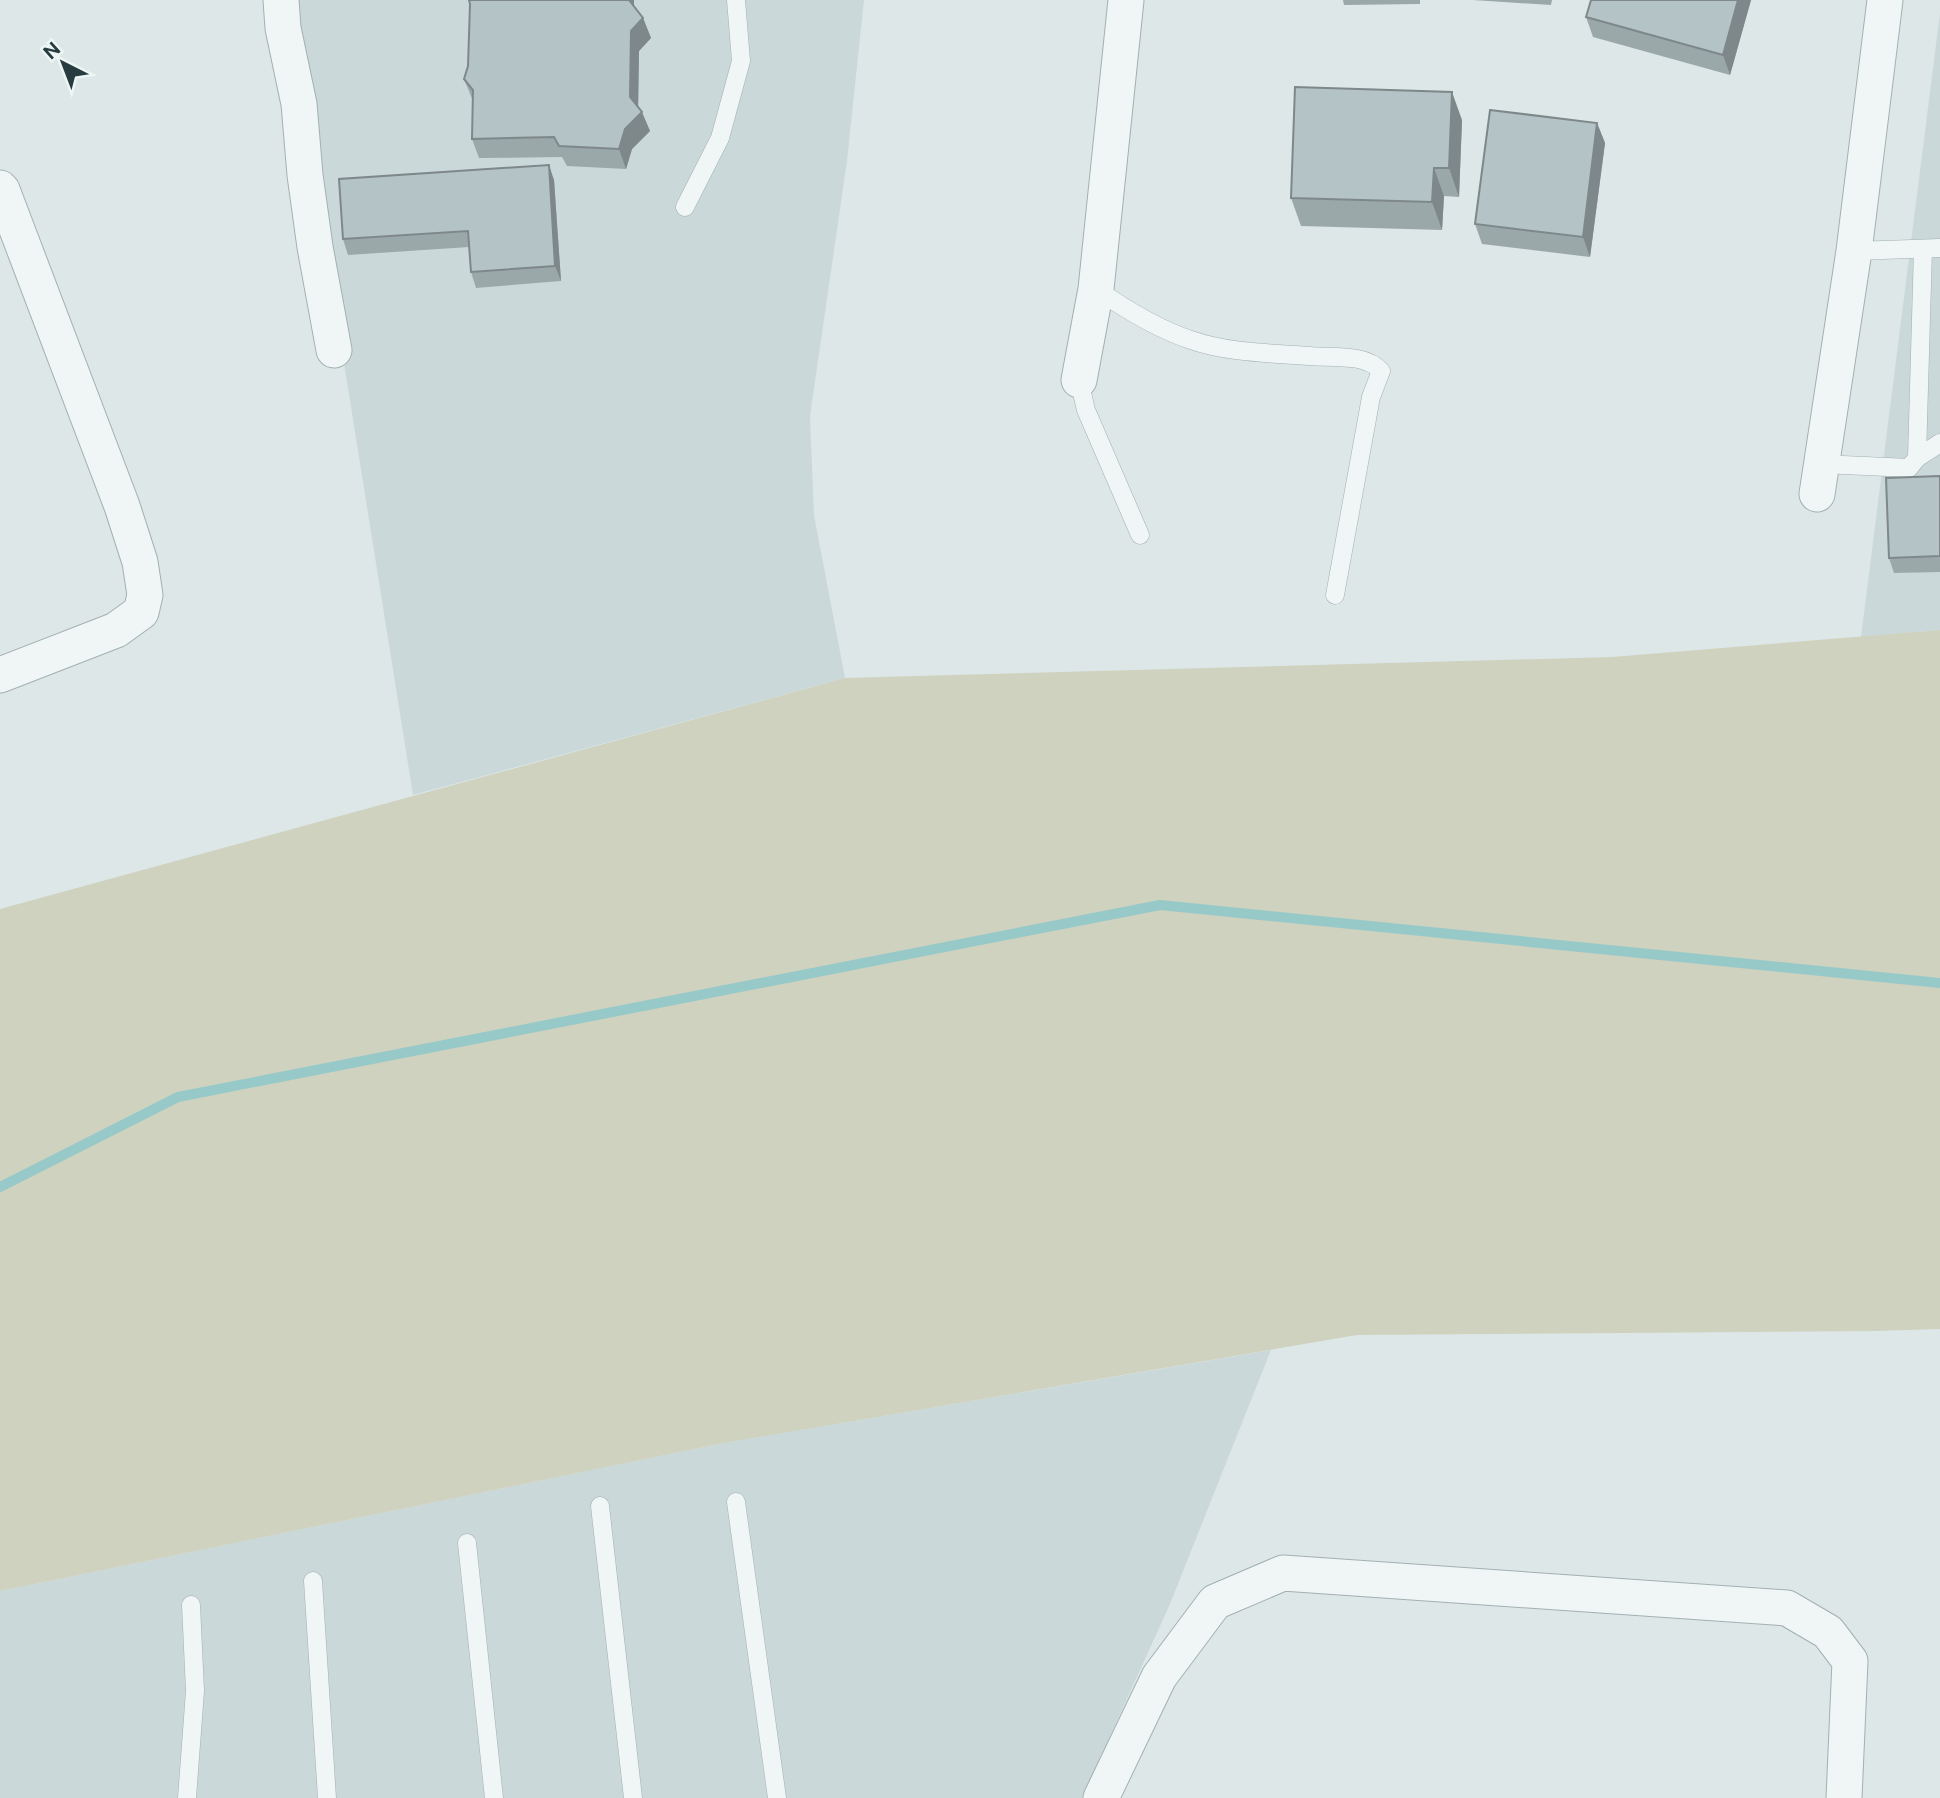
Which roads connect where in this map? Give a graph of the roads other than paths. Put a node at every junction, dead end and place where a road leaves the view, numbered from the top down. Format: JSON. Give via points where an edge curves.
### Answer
{"nodes":[{"id":1,"x":281,"y":0,"type":"edge"},
{"id":2,"x":736,"y":0,"type":"edge"},
{"id":3,"x":1126,"y":0,"type":"edge"},
{"id":4,"x":1885,"y":0,"type":"edge"},
{"id":5,"x":0,"y":188,"type":"edge"},
{"id":6,"x":685,"y":207,"type":"dead end"},
{"id":7,"x":1931,"y":248,"type":"edge"},
{"id":8,"x":1854,"y":251,"type":"junction"},
{"id":9,"x":1096,"y":289,"type":"junction"},
{"id":10,"x":334,"y":350,"type":"dead end"},
{"id":11,"x":1079,"y":380,"type":"joint"},
{"id":12,"x":1940,"y":443,"type":"edge"},
{"id":13,"x":1917,"y":458,"type":"junction"},
{"id":14,"x":1819,"y":479,"type":"joint"},
{"id":15,"x":1140,"y":535,"type":"dead end"},
{"id":16,"x":1335,"y":595,"type":"dead end"},
{"id":17,"x":0,"y":675,"type":"edge"},
{"id":18,"x":736,"y":1502,"type":"dead end"},
{"id":19,"x":600,"y":1506,"type":"dead end"},
{"id":20,"x":467,"y":1543,"type":"dead end"},
{"id":21,"x":313,"y":1581,"type":"dead end"},
{"id":22,"x":191,"y":1605,"type":"dead end"},
{"id":23,"x":187,"y":1798,"type":"edge"},
{"id":24,"x":327,"y":1798,"type":"edge"},
{"id":25,"x":494,"y":1798,"type":"edge"},
{"id":26,"x":634,"y":1798,"type":"edge"},
{"id":27,"x":777,"y":1798,"type":"edge"},
{"id":28,"x":1101,"y":1798,"type":"edge"},
{"id":29,"x":1844,"y":1798,"type":"edge"}],
"edges":[{"from":1,"to":10,"type":"street"},
{"from":2,"to":6,"type":"lane","via":[[741,61],[720,138]]},
{"from":3,"to":9,"type":"street"},
{"from":4,"to":8,"type":"street"},
{"from":5,"to":17,"type":"street","via":[[122,506],[145,595],[141,612],[116,630]]},
{"from":7,"to":8,"type":"lane"},
{"from":7,"to":13,"type":"lane"},
{"from":8,"to":14,"type":"street"},
{"from":9,"to":11,"type":"street"},
{"from":9,"to":16,"type":"lane","via":[[1132,313],[1190,340],[1223,348],[1354,358],[1381,371],[1371,397]]},
{"from":11,"to":15,"type":"lane","via":[[1086,410]]},
{"from":12,"to":13,"type":"lane"},
{"from":13,"to":14,"type":"lane","via":[[1909,468]]},
{"from":18,"to":27,"type":"lane"},
{"from":19,"to":26,"type":"lane"},
{"from":20,"to":25,"type":"lane"},
{"from":21,"to":24,"type":"lane"},
{"from":22,"to":23,"type":"lane","via":[[195,1691]]},
{"from":28,"to":29,"type":"street","via":[[1159,1677],[1215,1602],[1283,1573],[1787,1608],[1828,1632],[1850,1661]]}]}
